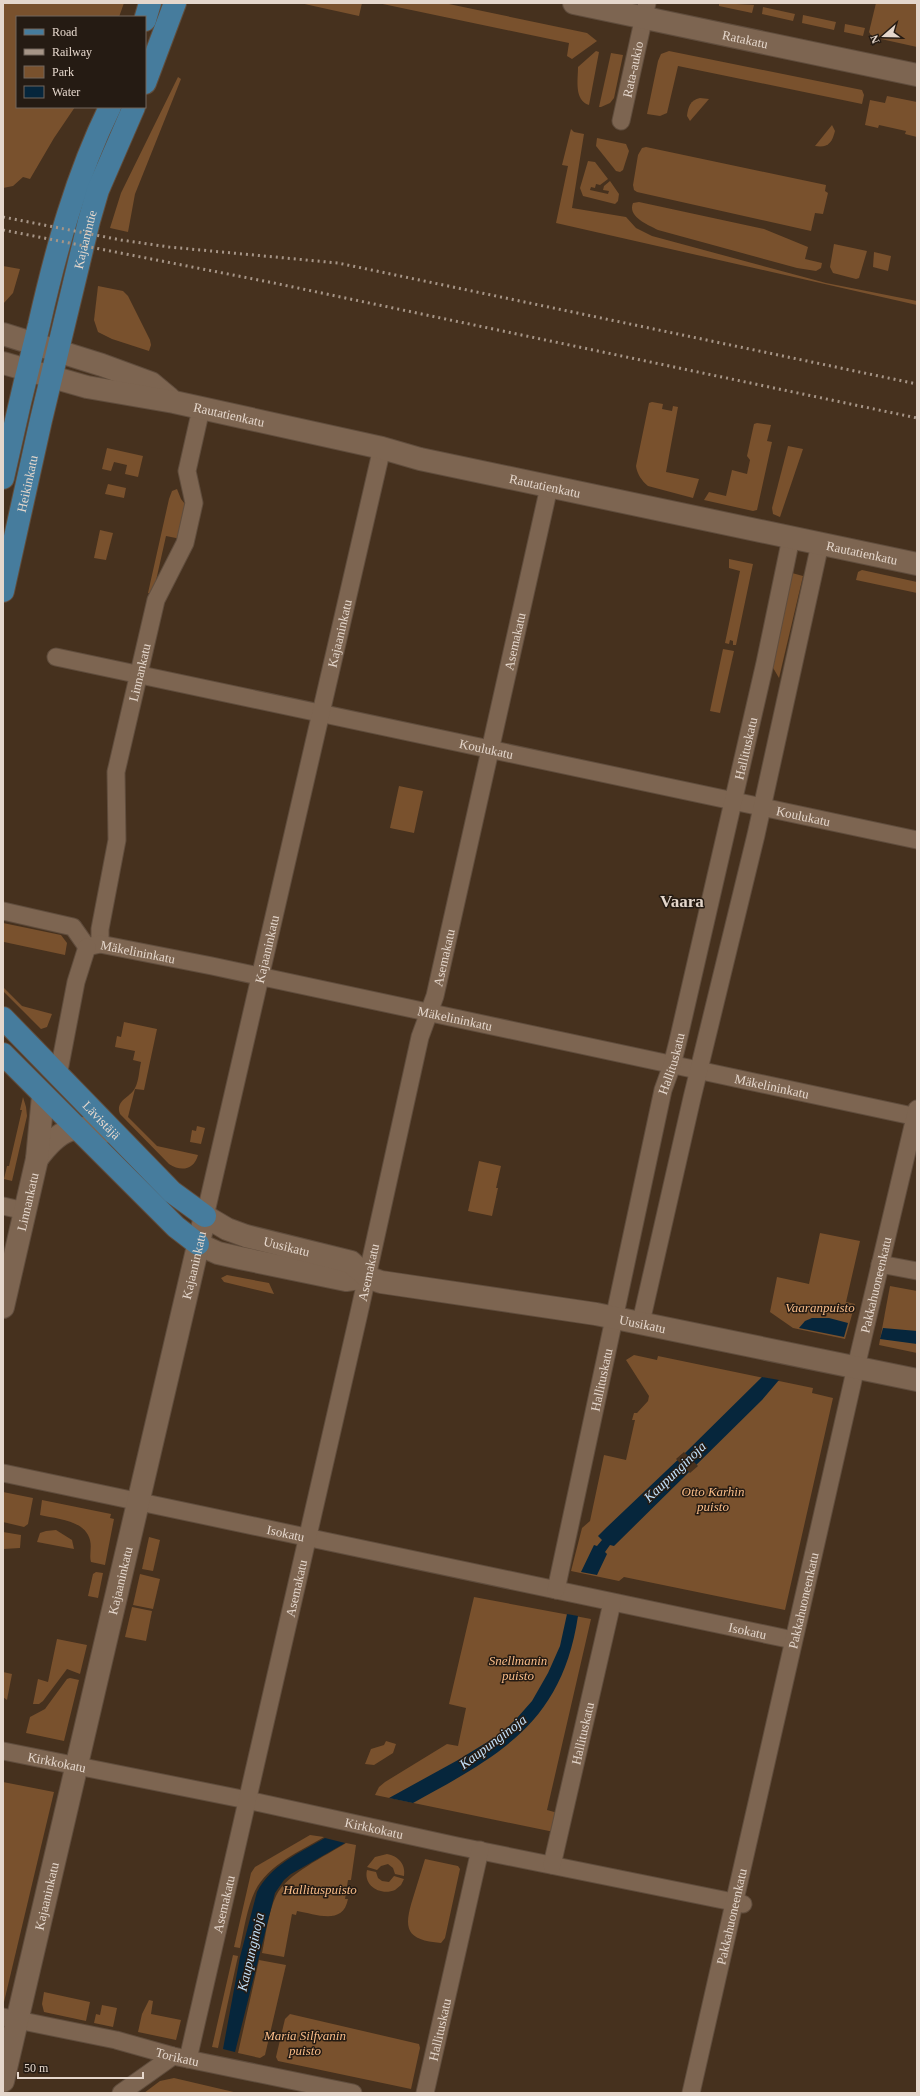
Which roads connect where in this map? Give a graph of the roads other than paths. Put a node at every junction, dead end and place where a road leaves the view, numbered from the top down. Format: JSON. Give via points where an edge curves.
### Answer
{"nodes":[{"id":1,"x":150,"y":3,"type":"edge"},
{"id":2,"x":175,"y":3,"type":"edge"},
{"id":3,"x":574,"y":3,"type":"edge"},
{"id":4,"x":645,"y":11,"type":"edge"},
{"id":5,"x":146,"y":17,"type":"edge"},
{"id":6,"x":917,"y":75,"type":"edge"},
{"id":7,"x":146,"y":80,"type":"edge"},
{"id":8,"x":110,"y":108,"type":"edge"},
{"id":9,"x":134,"y":108,"type":"edge"},
{"id":10,"x":621,"y":121,"type":"dead end"},
{"id":11,"x":3,"y":334,"type":"edge"},
{"id":12,"x":34,"y":343,"type":"junction"},
{"id":13,"x":59,"y":350,"type":"junction"},
{"id":14,"x":3,"y":363,"type":"edge"},
{"id":15,"x":28,"y":370,"type":"junction"},
{"id":16,"x":52,"y":377,"type":"junction"},
{"id":17,"x":174,"y":402,"type":"junction"},
{"id":18,"x":201,"y":409,"type":"junction"},
{"id":19,"x":382,"y":448,"type":"junction"},
{"id":20,"x":3,"y":478,"type":"edge"},
{"id":21,"x":549,"y":487,"type":"junction"},
{"id":22,"x":791,"y":538,"type":"junction"},
{"id":23,"x":820,"y":544,"type":"junction"},
{"id":24,"x":917,"y":564,"type":"edge"},
{"id":25,"x":3,"y":591,"type":"edge"},
{"id":26,"x":56,"y":657,"type":"dead end"},
{"id":27,"x":140,"y":675,"type":"junction"},
{"id":28,"x":320,"y":714,"type":"junction"},
{"id":29,"x":490,"y":749,"type":"junction"},
{"id":30,"x":733,"y":801,"type":"junction"},
{"id":31,"x":762,"y":808,"type":"junction"},
{"id":32,"x":917,"y":840,"type":"edge"},
{"id":33,"x":3,"y":911,"type":"edge"},
{"id":34,"x":94,"y":946,"type":"junction"},
{"id":35,"x":260,"y":976,"type":"junction"},
{"id":36,"x":429,"y":1013,"type":"junction"},
{"id":37,"x":3,"y":1018,"type":"edge"},
{"id":38,"x":3,"y":1054,"type":"edge"},
{"id":39,"x":672,"y":1065,"type":"junction"},
{"id":40,"x":699,"y":1071,"type":"junction"},
{"id":41,"x":58,"y":1076,"type":"junction"},
{"id":42,"x":43,"y":1096,"type":"junction"},
{"id":43,"x":916,"y":1114,"type":"edge"},
{"id":44,"x":75,"y":1128,"type":"junction"},
{"id":45,"x":112,"y":1132,"type":"junction"},
{"id":46,"x":37,"y":1159,"type":"junction"},
{"id":47,"x":3,"y":1206,"type":"edge"},
{"id":48,"x":25,"y":1210,"type":"junction"},
{"id":49,"x":205,"y":1216,"type":"junction"},
{"id":50,"x":198,"y":1244,"type":"junction"},
{"id":51,"x":880,"y":1264,"type":"junction"},
{"id":52,"x":917,"y":1271,"type":"edge"},
{"id":53,"x":367,"y":1277,"type":"junction"},
{"id":54,"x":3,"y":1307,"type":"edge"},
{"id":55,"x":614,"y":1318,"type":"junction"},
{"id":56,"x":641,"y":1322,"type":"junction"},
{"id":57,"x":856,"y":1367,"type":"junction"},
{"id":58,"x":917,"y":1380,"type":"edge"},
{"id":59,"x":3,"y":1473,"type":"edge"},
{"id":60,"x":138,"y":1501,"type":"junction"},
{"id":61,"x":307,"y":1537,"type":"junction"},
{"id":62,"x":562,"y":1591,"type":"junction"},
{"id":63,"x":612,"y":1603,"type":"junction"},
{"id":64,"x":793,"y":1640,"type":"junction"},
{"id":65,"x":3,"y":1751,"type":"edge"},
{"id":66,"x":78,"y":1766,"type":"junction"},
{"id":67,"x":246,"y":1800,"type":"junction"},
{"id":68,"x":480,"y":1850,"type":"junction"},
{"id":69,"x":552,"y":1865,"type":"junction"},
{"id":70,"x":739,"y":1903,"type":"junction"},
{"id":71,"x":10,"y":2018,"type":"edge"},
{"id":72,"x":180,"y":2058,"type":"junction"},
{"id":73,"x":3,"y":2081,"type":"edge"},
{"id":74,"x":289,"y":2086,"type":"edge"},
{"id":75,"x":121,"y":2093,"type":"edge"},
{"id":76,"x":353,"y":2093,"type":"edge"},
{"id":77,"x":425,"y":2093,"type":"edge"},
{"id":78,"x":691,"y":2093,"type":"edge"}],
"edges":[{"from":1,"to":5,"type":"main road"},
{"from":2,"to":7,"type":"main road"},
{"from":3,"to":4,"type":"main road","name":"Ratakatu"},
{"from":4,"to":6,"type":"main road","name":"Ratakatu"},
{"from":4,"to":10,"type":"street","name":"Rata-aukio"},
{"from":8,"to":12,"type":"main road","name":"Kajaanintie","via":[[94,140],[72,199],[57,248]]},
{"from":9,"to":13,"type":"main road","name":"Kajaanintie","via":[[98,190]]},
{"from":11,"to":12,"type":"main road","name":"Rautatienkatu"},
{"from":12,"to":13,"type":"main road","name":"Rautatienkatu"},
{"from":12,"to":15,"type":"main road","name":"Kajaanintie"},
{"from":13,"to":16,"type":"main road","name":"Kajaanintie"},
{"from":13,"to":17,"type":"main road","name":"Rautatienkatu","via":[[151,384]]},
{"from":14,"to":15,"type":"main road","name":"Rautatienkatu"},
{"from":15,"to":16,"type":"main road","name":"Rautatienkatu"},
{"from":15,"to":20,"type":"main road","name":"Heikinkatu"},
{"from":16,"to":17,"type":"main road","name":"Rautatienkatu","via":[[87,387]]},
{"from":16,"to":25,"type":"main road","name":"Heikinkatu"},
{"from":17,"to":18,"type":"main road","name":"Rautatienkatu"},
{"from":18,"to":19,"type":"main road","name":"Rautatienkatu"},
{"from":18,"to":27,"type":"street","name":"Linnankatu","via":[[187,471],[194,502],[185,543],[156,600]]},
{"from":19,"to":21,"type":"main road","name":"Rautatienkatu","via":[[407,456]]},
{"from":19,"to":28,"type":"street","name":"Kajaaninkatu"},
{"from":21,"to":22,"type":"main road","name":"Rautatienkatu"},
{"from":21,"to":29,"type":"street","name":"Asemakatu"},
{"from":22,"to":23,"type":"main road","name":"Rautatienkatu"},
{"from":22,"to":30,"type":"street","name":"Hallituskatu"},
{"from":23,"to":24,"type":"main road","name":"Rautatienkatu"},
{"from":23,"to":31,"type":"street"},
{"from":26,"to":27,"type":"street","name":"Koulukatu"},
{"from":27,"to":28,"type":"street","name":"Koulukatu"},
{"from":27,"to":34,"type":"street","name":"Linnankatu","via":[[116,772],[117,840],[100,929]]},
{"from":28,"to":29,"type":"street","name":"Koulukatu"},
{"from":28,"to":35,"type":"street","name":"Kajaaninkatu"},
{"from":29,"to":30,"type":"street","name":"Koulukatu"},
{"from":29,"to":36,"type":"street","name":"Asemakatu","via":[[435,996]]},
{"from":30,"to":31,"type":"street","name":"Koulukatu"},
{"from":30,"to":39,"type":"street","name":"Hallituskatu"},
{"from":31,"to":32,"type":"street","name":"Koulukatu"},
{"from":31,"to":40,"type":"street"},
{"from":33,"to":34,"type":"street","name":"Mäkelininkatu","via":[[73,927]]},
{"from":34,"to":35,"type":"street","name":"Mäkelininkatu"},
{"from":34,"to":41,"type":"street","name":"Linnankatu","via":[[76,982]]},
{"from":35,"to":36,"type":"street","name":"Mäkelininkatu"},
{"from":35,"to":49,"type":"street","name":"Kajaaninkatu"},
{"from":36,"to":39,"type":"street","name":"Mäkelininkatu"},
{"from":36,"to":53,"type":"street","name":"Asemakatu","via":[[420,1037]]},
{"from":37,"to":41,"type":"main road","name":"Lävistäjä"},
{"from":38,"to":42,"type":"main road","name":"Lävistäjä"},
{"from":39,"to":40,"type":"street","name":"Mäkelininkatu"},
{"from":39,"to":55,"type":"street","name":"Hallituskatu","via":[[663,1090]]},
{"from":40,"to":43,"type":"street","name":"Mäkelininkatu"},
{"from":40,"to":56,"type":"street"},
{"from":41,"to":45,"type":"main road","name":"Lävistäjä"},
{"from":42,"to":44,"type":"main road","name":"Lävistäjä"},
{"from":42,"to":46,"type":"main road","name":"Linnankatu"},
{"from":43,"to":51,"type":"street","name":"Pakkahuoneenkatu"},
{"from":44,"to":45,"type":"main road","via":[[94,1128]]},
{"from":44,"to":46,"type":"main road","via":[[51,1140]]},
{"from":44,"to":50,"type":"main road","name":"Lävistäjä","via":[[176,1227]]},
{"from":45,"to":49,"type":"main road","name":"Lävistäjä","via":[[172,1192]]},
{"from":46,"to":48,"type":"main road","name":"Linnankatu"},
{"from":47,"to":48,"type":"street"},
{"from":48,"to":54,"type":"main road","name":"Linnankatu"},
{"from":49,"to":50,"type":"main road","name":"Kajaaninkatu"},
{"from":49,"to":53,"type":"main road","name":"Uusikatu","via":[[227,1229],[246,1236],[351,1262]]},
{"from":50,"to":53,"type":"main road","name":"Uusikatu","via":[[240,1258],[346,1280]]},
{"from":50,"to":60,"type":"main road","name":"Kajaaninkatu"},
{"from":51,"to":52,"type":"street"},
{"from":51,"to":57,"type":"street","name":"Pakkahuoneenkatu"},
{"from":53,"to":55,"type":"main road","name":"Uusikatu","via":[[381,1282]]},
{"from":53,"to":61,"type":"street","name":"Asemakatu"},
{"from":55,"to":56,"type":"main road","name":"Uusikatu"},
{"from":55,"to":62,"type":"street","name":"Hallituskatu"},
{"from":56,"to":57,"type":"main road","name":"Uusikatu"},
{"from":57,"to":58,"type":"main road","name":"Uusikatu"},
{"from":57,"to":64,"type":"street","name":"Pakkahuoneenkatu"},
{"from":59,"to":60,"type":"street","name":"Isokatu"},
{"from":60,"to":61,"type":"street","name":"Isokatu"},
{"from":60,"to":66,"type":"main road","name":"Kajaaninkatu"},
{"from":61,"to":62,"type":"street","name":"Isokatu"},
{"from":61,"to":67,"type":"street","name":"Asemakatu"},
{"from":62,"to":63,"type":"street"},
{"from":63,"to":64,"type":"street","name":"Isokatu"},
{"from":63,"to":69,"type":"street","name":"Hallituskatu"},
{"from":64,"to":70,"type":"street","name":"Pakkahuoneenkatu"},
{"from":65,"to":66,"type":"street","name":"Kirkkokatu"},
{"from":66,"to":67,"type":"street","name":"Kirkkokatu"},
{"from":66,"to":71,"type":"main road","name":"Kajaaninkatu"},
{"from":67,"to":68,"type":"street","name":"Kirkkokatu"},
{"from":67,"to":72,"type":"street","name":"Asemakatu"},
{"from":68,"to":69,"type":"street","name":"Kirkkokatu"},
{"from":68,"to":77,"type":"street","name":"Hallituskatu"},
{"from":69,"to":70,"type":"street","name":"Kirkkokatu"},
{"from":70,"to":78,"type":"street","name":"Pakkahuoneenkatu"},
{"from":71,"to":72,"type":"street","name":"Torikatu","via":[[116,2040]]},
{"from":71,"to":73,"type":"main road","name":"Kajaaninkatu"},
{"from":72,"to":74,"type":"street","name":"Torikatu"},
{"from":72,"to":75,"type":"street","via":[[154,2068]]},
{"from":74,"to":76,"type":"street","name":"Torikatu"}]}
